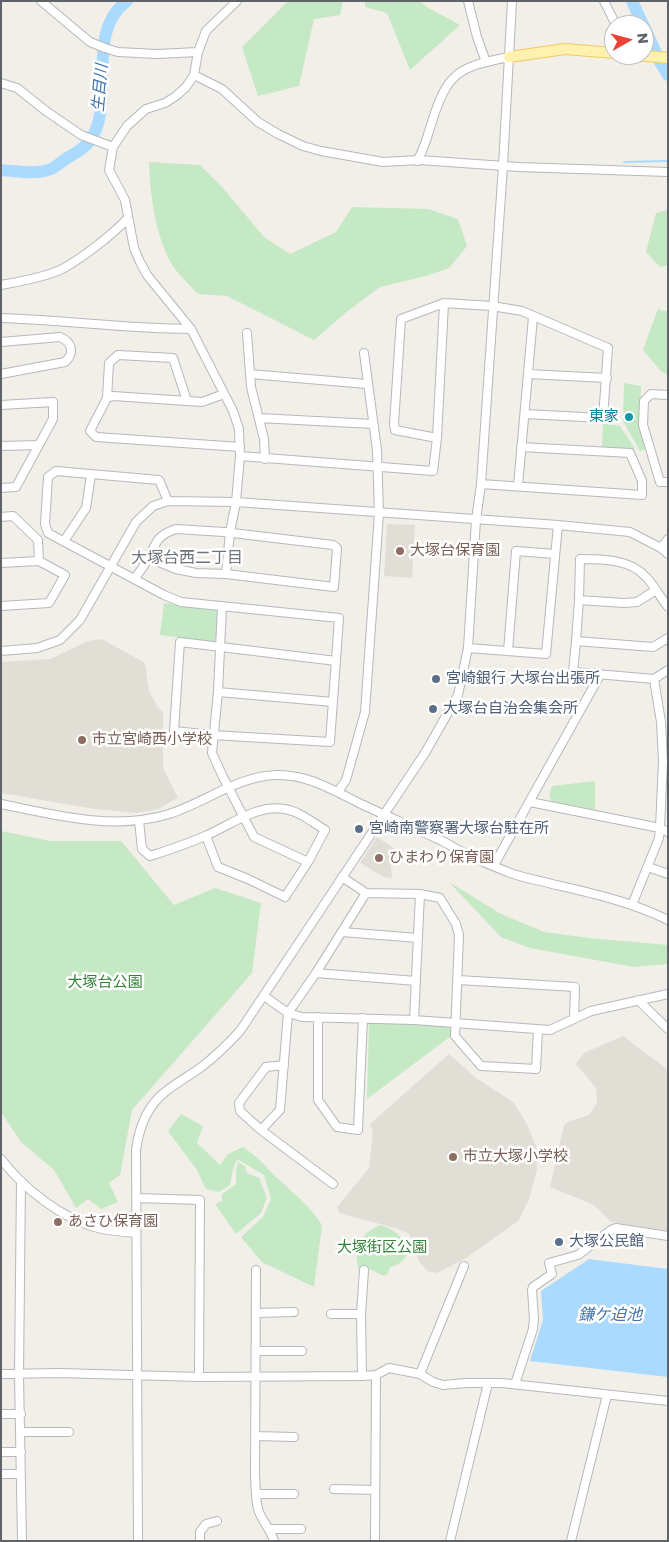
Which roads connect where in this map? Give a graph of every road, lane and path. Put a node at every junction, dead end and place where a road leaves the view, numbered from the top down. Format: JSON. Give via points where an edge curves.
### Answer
{"nodes":[{"id":1,"x":40,"y":1,"type":"edge"},
{"id":2,"x":237,"y":1,"type":"edge"},
{"id":3,"x":468,"y":1,"type":"edge"},
{"id":4,"x":512,"y":1,"type":"edge"},
{"id":5,"x":604,"y":1,"type":"edge"},
{"id":6,"x":611,"y":15,"type":"edge"},
{"id":7,"x":198,"y":52,"type":"junction"},
{"id":8,"x":604,"y":52,"type":"edge"},
{"id":9,"x":509,"y":57,"type":"junction"},
{"id":10,"x":654,"y":57,"type":"edge"},
{"id":11,"x":668,"y":58,"type":"edge"},
{"id":12,"x":486,"y":62,"type":"junction"},
{"id":13,"x":194,"y":75,"type":"junction"},
{"id":14,"x":1,"y":83,"type":"edge"},
{"id":15,"x":113,"y":147,"type":"junction"},
{"id":16,"x":417,"y":161,"type":"junction"},
{"id":17,"x":503,"y":166,"type":"junction"},
{"id":18,"x":668,"y":172,"type":"edge"},
{"id":19,"x":128,"y":218,"type":"junction"},
{"id":20,"x":1,"y":285,"type":"edge"},
{"id":21,"x":444,"y":303,"type":"junction"},
{"id":22,"x":492,"y":306,"type":"junction"},
{"id":23,"x":533,"y":317,"type":"junction"},
{"id":24,"x":1,"y":318,"type":"edge"},
{"id":25,"x":191,"y":329,"type":"junction"},
{"id":26,"x":247,"y":332,"type":"dead end"},
{"id":27,"x":1,"y":342,"type":"edge"},
{"id":28,"x":364,"y":353,"type":"dead end"},
{"id":29,"x":1,"y":374,"type":"edge"},
{"id":30,"x":250,"y":374,"type":"junction"},
{"id":31,"x":528,"y":374,"type":"junction"},
{"id":32,"x":606,"y":378,"type":"junction"},
{"id":33,"x":367,"y":384,"type":"junction"},
{"id":34,"x":224,"y":394,"type":"junction"},
{"id":35,"x":668,"y":395,"type":"edge"},
{"id":36,"x":107,"y":398,"type":"junction"},
{"id":37,"x":187,"y":401,"type":"junction"},
{"id":38,"x":1,"y":405,"type":"edge"},
{"id":39,"x":525,"y":414,"type":"junction"},
{"id":40,"x":259,"y":418,"type":"junction"},
{"id":41,"x":373,"y":424,"type":"junction"},
{"id":42,"x":437,"y":438,"type":"junction"},
{"id":43,"x":38,"y":445,"type":"junction"},
{"id":44,"x":1,"y":446,"type":"edge"},
{"id":45,"x":240,"y":447,"type":"junction"},
{"id":46,"x":521,"y":447,"type":"junction"},
{"id":47,"x":240,"y":456,"type":"junction"},
{"id":48,"x":265,"y":459,"type":"junction"},
{"id":49,"x":378,"y":467,"type":"junction"},
{"id":50,"x":91,"y":475,"type":"junction"},
{"id":51,"x":668,"y":482,"type":"edge"},
{"id":52,"x":481,"y":484,"type":"junction"},
{"id":53,"x":518,"y":486,"type":"junction"},
{"id":54,"x":1,"y":488,"type":"edge"},
{"id":55,"x":168,"y":501,"type":"junction"},
{"id":56,"x":236,"y":502,"type":"junction"},
{"id":57,"x":379,"y":513,"type":"junction"},
{"id":58,"x":1,"y":517,"type":"edge"},
{"id":59,"x":476,"y":520,"type":"junction"},
{"id":60,"x":558,"y":525,"type":"junction"},
{"id":61,"x":230,"y":532,"type":"junction"},
{"id":62,"x":668,"y":539,"type":"edge"},
{"id":63,"x":64,"y":541,"type":"junction"},
{"id":64,"x":661,"y":548,"type":"junction"},
{"id":65,"x":555,"y":554,"type":"junction"},
{"id":66,"x":668,"y":554,"type":"edge"},
{"id":67,"x":149,"y":558,"type":"junction"},
{"id":68,"x":39,"y":561,"type":"junction"},
{"id":69,"x":1,"y":563,"type":"edge"},
{"id":70,"x":110,"y":566,"type":"junction"},
{"id":71,"x":226,"y":574,"type":"junction"},
{"id":72,"x":134,"y":579,"type":"junction"},
{"id":73,"x":656,"y":590,"type":"junction"},
{"id":74,"x":579,"y":600,"type":"junction"},
{"id":75,"x":1,"y":606,"type":"edge"},
{"id":76,"x":222,"y":606,"type":"junction"},
{"id":77,"x":668,"y":608,"type":"edge"},
{"id":78,"x":668,"y":638,"type":"edge"},
{"id":79,"x":576,"y":641,"type":"junction"},
{"id":80,"x":219,"y":646,"type":"junction"},
{"id":81,"x":468,"y":648,"type":"junction"},
{"id":82,"x":1,"y":650,"type":"edge"},
{"id":83,"x":508,"y":651,"type":"junction"},
{"id":84,"x":336,"y":661,"type":"junction"},
{"id":85,"x":668,"y":670,"type":"edge"},
{"id":86,"x":600,"y":675,"type":"junction"},
{"id":87,"x":654,"y":679,"type":"junction"},
{"id":88,"x":218,"y":692,"type":"junction"},
{"id":89,"x":333,"y":702,"type":"junction"},
{"id":90,"x":664,"y":719,"type":"edge"},
{"id":91,"x":213,"y":735,"type":"junction"},
{"id":92,"x":665,"y":761,"type":"edge"},
{"id":93,"x":228,"y":788,"type":"junction"},
{"id":94,"x":338,"y":792,"type":"junction"},
{"id":95,"x":530,"y":802,"type":"junction"},
{"id":96,"x":665,"y":803,"type":"edge"},
{"id":97,"x":1,"y":804,"type":"edge"},
{"id":98,"x":384,"y":814,"type":"junction"},
{"id":99,"x":243,"y":816,"type":"junction"},
{"id":100,"x":139,"y":821,"type":"junction"},
{"id":101,"x":664,"y":830,"type":"edge"},
{"id":102,"x":206,"y":836,"type":"junction"},
{"id":103,"x":308,"y":862,"type":"junction"},
{"id":104,"x":494,"y":865,"type":"junction"},
{"id":105,"x":648,"y":867,"type":"junction"},
{"id":106,"x":668,"y":874,"type":"edge"},
{"id":107,"x":342,"y":877,"type":"junction"},
{"id":108,"x":366,"y":893,"type":"junction"},
{"id":109,"x":420,"y":894,"type":"junction"},
{"id":110,"x":632,"y":905,"type":"junction"},
{"id":111,"x":668,"y":920,"type":"edge"},
{"id":112,"x":342,"y":932,"type":"junction"},
{"id":113,"x":418,"y":938,"type":"junction"},
{"id":114,"x":316,"y":973,"type":"junction"},
{"id":115,"x":458,"y":980,"type":"junction"},
{"id":116,"x":416,"y":981,"type":"junction"},
{"id":117,"x":668,"y":994,"type":"edge"},
{"id":118,"x":264,"y":996,"type":"junction"},
{"id":119,"x":638,"y":1000,"type":"junction"},
{"id":120,"x":288,"y":1013,"type":"junction"},
{"id":121,"x":318,"y":1018,"type":"junction"},
{"id":122,"x":364,"y":1018,"type":"junction"},
{"id":123,"x":574,"y":1018,"type":"junction"},
{"id":124,"x":414,"y":1020,"type":"junction"},
{"id":125,"x":456,"y":1023,"type":"junction"},
{"id":126,"x":668,"y":1029,"type":"edge"},
{"id":127,"x":538,"y":1030,"type":"junction"},
{"id":128,"x":284,"y":1065,"type":"junction"},
{"id":129,"x":261,"y":1130,"type":"junction"},
{"id":130,"x":1,"y":1159,"type":"edge"},
{"id":131,"x":22,"y":1181,"type":"junction"},
{"id":132,"x":333,"y":1184,"type":"dead end"},
{"id":133,"x":136,"y":1198,"type":"junction"},
{"id":134,"x":136,"y":1233,"type":"junction"},
{"id":135,"x":668,"y":1236,"type":"edge"},
{"id":136,"x":464,"y":1266,"type":"dead end"},
{"id":137,"x":256,"y":1270,"type":"dead end"},
{"id":138,"x":364,"y":1270,"type":"dead end"},
{"id":139,"x":294,"y":1312,"type":"dead end"},
{"id":140,"x":256,"y":1313,"type":"junction"},
{"id":141,"x":331,"y":1314,"type":"dead end"},
{"id":142,"x":361,"y":1314,"type":"junction"},
{"id":143,"x":256,"y":1351,"type":"junction"},
{"id":144,"x":302,"y":1351,"type":"dead end"},
{"id":145,"x":1,"y":1374,"type":"edge"},
{"id":146,"x":420,"y":1374,"type":"junction"},
{"id":147,"x":19,"y":1375,"type":"junction"},
{"id":148,"x":376,"y":1375,"type":"junction"},
{"id":149,"x":138,"y":1376,"type":"junction"},
{"id":150,"x":362,"y":1376,"type":"junction"},
{"id":151,"x":199,"y":1377,"type":"junction"},
{"id":152,"x":256,"y":1377,"type":"junction"},
{"id":153,"x":488,"y":1383,"type":"junction"},
{"id":154,"x":515,"y":1384,"type":"junction"},
{"id":155,"x":607,"y":1395,"type":"junction"},
{"id":156,"x":668,"y":1401,"type":"edge"},
{"id":157,"x":1,"y":1414,"type":"edge"},
{"id":158,"x":21,"y":1414,"type":"junction"},
{"id":159,"x":21,"y":1432,"type":"junction"},
{"id":160,"x":69,"y":1432,"type":"dead end"},
{"id":161,"x":256,"y":1436,"type":"junction"},
{"id":162,"x":294,"y":1437,"type":"dead end"},
{"id":163,"x":1,"y":1452,"type":"edge"},
{"id":164,"x":21,"y":1452,"type":"junction"},
{"id":165,"x":1,"y":1474,"type":"edge"},
{"id":166,"x":21,"y":1474,"type":"junction"},
{"id":167,"x":334,"y":1489,"type":"dead end"},
{"id":168,"x":375,"y":1490,"type":"junction"},
{"id":169,"x":256,"y":1494,"type":"junction"},
{"id":170,"x":294,"y":1494,"type":"dead end"},
{"id":171,"x":217,"y":1521,"type":"dead end"},
{"id":172,"x":270,"y":1529,"type":"junction"},
{"id":173,"x":301,"y":1530,"type":"dead end"},
{"id":174,"x":22,"y":1541,"type":"edge"},
{"id":175,"x":138,"y":1541,"type":"edge"},
{"id":176,"x":200,"y":1541,"type":"edge"},
{"id":177,"x":274,"y":1541,"type":"edge"},
{"id":178,"x":375,"y":1541,"type":"edge"},
{"id":179,"x":450,"y":1541,"type":"edge"},
{"id":180,"x":571,"y":1541,"type":"edge"}],
"edges":[{"from":1,"to":7,"type":"street","via":[[90,42],[105,48],[157,54]]},
{"from":2,"to":7,"type":"street","via":[[206,31]]},
{"from":3,"to":12,"type":"street"},
{"from":4,"to":9,"type":"street"},
{"from":5,"to":6,"type":"street"},
{"from":7,"to":13,"type":"street"},
{"from":8,"to":9,"type":"main road","via":[[565,49]]},
{"from":9,"to":12,"type":"street"},
{"from":9,"to":17,"type":"street"},
{"from":10,"to":11,"type":"main road"},
{"from":12,"to":16,"type":"street","via":[[462,70],[450,80],[442,93]]},
{"from":13,"to":15,"type":"street","via":[[176,96],[135,117]]},
{"from":13,"to":16,"type":"street","via":[[222,89],[258,122],[302,146],[383,162]]},
{"from":14,"to":15,"type":"street","via":[[17,88],[81,135]]},
{"from":15,"to":19,"type":"street","via":[[109,170],[125,200]]},
{"from":16,"to":17,"type":"street"},
{"from":17,"to":18,"type":"street"},
{"from":17,"to":22,"type":"street"},
{"from":19,"to":20,"type":"street","via":[[88,252],[63,268]]},
{"from":19,"to":25,"type":"street","via":[[134,248],[147,275]]},
{"from":21,"to":22,"type":"street"},
{"from":21,"to":42,"type":"street"},
{"from":21,"to":42,"type":"street","via":[[401,319],[394,424],[395,430]]},
{"from":22,"to":23,"type":"street","via":[[522,311]]},
{"from":22,"to":52,"type":"street"},
{"from":23,"to":31,"type":"street"},
{"from":23,"to":32,"type":"street","via":[[608,348]]},
{"from":24,"to":25,"type":"street"},
{"from":25,"to":34,"type":"street"},
{"from":26,"to":30,"type":"street"},
{"from":27,"to":29,"type":"street","via":[[60,337],[71,346],[72,352],[65,362]]},
{"from":28,"to":33,"type":"street"},
{"from":30,"to":33,"type":"street"},
{"from":30,"to":40,"type":"street"},
{"from":31,"to":32,"type":"street"},
{"from":31,"to":39,"type":"street"},
{"from":32,"to":39,"type":"street","via":[[603,418]]},
{"from":33,"to":41,"type":"street"},
{"from":34,"to":37,"type":"street","via":[[202,402]]},
{"from":34,"to":45,"type":"street","via":[[239,429]]},
{"from":35,"to":51,"type":"street","via":[[651,394],[644,400],[643,425],[660,482]]},
{"from":36,"to":37,"type":"street"},
{"from":36,"to":37,"type":"street","via":[[109,363],[118,355],[173,358]]},
{"from":36,"to":45,"type":"street","via":[[90,431],[96,437]]},
{"from":38,"to":43,"type":"street","via":[[53,402],[54,419]]},
{"from":39,"to":46,"type":"street"},
{"from":40,"to":41,"type":"street"},
{"from":40,"to":48,"type":"street"},
{"from":41,"to":49,"type":"street"},
{"from":42,"to":49,"type":"street","via":[[433,471]]},
{"from":43,"to":44,"type":"street"},
{"from":43,"to":54,"type":"street","via":[[16,487]]},
{"from":45,"to":47,"type":"street"},
{"from":46,"to":53,"type":"street"},
{"from":46,"to":53,"type":"street","via":[[630,453],[642,482],[642,495]]},
{"from":47,"to":48,"type":"street"},
{"from":47,"to":56,"type":"street"},
{"from":48,"to":49,"type":"street"},
{"from":49,"to":57,"type":"street"},
{"from":50,"to":55,"type":"street","via":[[159,480]]},
{"from":50,"to":63,"type":"street","via":[[86,508]]},
{"from":50,"to":63,"type":"street","via":[[56,471],[48,477],[45,524],[48,532]]},
{"from":52,"to":53,"type":"street"},
{"from":52,"to":59,"type":"street"},
{"from":55,"to":56,"type":"street"},
{"from":55,"to":70,"type":"street","via":[[153,506],[136,522]]},
{"from":56,"to":57,"type":"street"},
{"from":56,"to":61,"type":"street"},
{"from":57,"to":59,"type":"street"},
{"from":57,"to":94,"type":"street","via":[[366,712],[346,780]]},
{"from":58,"to":68,"type":"street","via":[[13,516],[38,540]]},
{"from":59,"to":60,"type":"street"},
{"from":59,"to":81,"type":"street"},
{"from":60,"to":64,"type":"street","via":[[630,532]]},
{"from":60,"to":65,"type":"street"},
{"from":61,"to":67,"type":"street","via":[[169,531],[158,538]]},
{"from":61,"to":71,"type":"street"},
{"from":61,"to":71,"type":"street","via":[[333,545],[337,548],[334,587]]},
{"from":62,"to":64,"type":"street"},
{"from":63,"to":70,"type":"street"},
{"from":64,"to":66,"type":"street"},
{"from":65,"to":83,"type":"street","via":[[546,654]]},
{"from":65,"to":83,"type":"street","via":[[516,551]]},
{"from":67,"to":71,"type":"street","via":[[176,569]]},
{"from":67,"to":72,"type":"street"},
{"from":68,"to":69,"type":"street"},
{"from":68,"to":75,"type":"street","via":[[65,575],[49,603]]},
{"from":70,"to":72,"type":"street"},
{"from":70,"to":82,"type":"street","via":[[80,620],[60,640],[37,648]]},
{"from":72,"to":76,"type":"street","via":[[181,602]]},
{"from":73,"to":74,"type":"street","via":[[637,602]]},
{"from":73,"to":74,"type":"street","via":[[638,570],[624,564],[580,559]]},
{"from":73,"to":77,"type":"street"},
{"from":74,"to":79,"type":"street"},
{"from":76,"to":80,"type":"street"},
{"from":76,"to":84,"type":"street","via":[[339,618]]},
{"from":78,"to":79,"type":"street","via":[[653,647]]},
{"from":79,"to":86,"type":"street","via":[[573,672]]},
{"from":80,"to":84,"type":"street"},
{"from":80,"to":88,"type":"street"},
{"from":80,"to":91,"type":"street","via":[[180,642],[174,730]]},
{"from":81,"to":83,"type":"street"},
{"from":81,"to":98,"type":"street","via":[[458,695],[425,753]]},
{"from":84,"to":89,"type":"street"},
{"from":85,"to":87,"type":"street"},
{"from":86,"to":87,"type":"street"},
{"from":86,"to":95,"type":"street"},
{"from":87,"to":90,"type":"street"},
{"from":88,"to":89,"type":"street"},
{"from":88,"to":91,"type":"street"},
{"from":89,"to":91,"type":"street","via":[[330,742]]},
{"from":90,"to":92,"type":"street"},
{"from":91,"to":93,"type":"street","via":[[212,753]]},
{"from":92,"to":96,"type":"street"},
{"from":93,"to":94,"type":"street","via":[[275,775],[313,781]]},
{"from":93,"to":99,"type":"street"},
{"from":93,"to":100,"type":"street","via":[[170,814]]},
{"from":94,"to":98,"type":"street"},
{"from":95,"to":101,"type":"street"},
{"from":95,"to":104,"type":"street"},
{"from":96,"to":101,"type":"street"},
{"from":97,"to":100,"type":"street","via":[[100,822]]},
{"from":98,"to":104,"type":"street"},
{"from":98,"to":107,"type":"street"},
{"from":99,"to":102,"type":"street"},
{"from":99,"to":103,"type":"street","via":[[254,837]]},
{"from":99,"to":103,"type":"street","via":[[270,808],[283,808],[296,811],[325,830]]},
{"from":100,"to":102,"type":"street","via":[[142,849],[150,856]]},
{"from":101,"to":105,"type":"street"},
{"from":102,"to":103,"type":"street","via":[[218,867],[285,897]]},
{"from":104,"to":110,"type":"street","via":[[528,878]]},
{"from":105,"to":106,"type":"street"},
{"from":105,"to":110,"type":"street"},
{"from":107,"to":108,"type":"street"},
{"from":107,"to":118,"type":"street"},
{"from":108,"to":109,"type":"street"},
{"from":108,"to":112,"type":"street"},
{"from":109,"to":113,"type":"street"},
{"from":109,"to":115,"type":"street","via":[[440,898],[456,924]]},
{"from":110,"to":111,"type":"street"},
{"from":112,"to":113,"type":"street"},
{"from":112,"to":114,"type":"street"},
{"from":113,"to":116,"type":"street"},
{"from":114,"to":116,"type":"street"},
{"from":114,"to":120,"type":"street"},
{"from":115,"to":123,"type":"street","via":[[575,987]]},
{"from":115,"to":125,"type":"street"},
{"from":116,"to":124,"type":"street"},
{"from":117,"to":119,"type":"street"},
{"from":118,"to":120,"type":"street"},
{"from":118,"to":133,"type":"street","via":[[222,1050],[162,1093],[151,1106],[138,1136]]},
{"from":119,"to":123,"type":"street"},
{"from":119,"to":126,"type":"street"},
{"from":120,"to":121,"type":"street"},
{"from":120,"to":128,"type":"street"},
{"from":121,"to":122,"type":"street"},
{"from":121,"to":122,"type":"street","via":[[318,1100],[337,1127],[358,1130]]},
{"from":122,"to":124,"type":"street"},
{"from":123,"to":127,"type":"street","via":[[550,1030]]},
{"from":124,"to":125,"type":"street"},
{"from":125,"to":127,"type":"street"},
{"from":125,"to":127,"type":"street","via":[[456,1036],[480,1066],[536,1070]]},
{"from":128,"to":129,"type":"street","via":[[280,1110]]},
{"from":128,"to":129,"type":"street","via":[[266,1067],[239,1103],[240,1111]]},
{"from":129,"to":132,"type":"street"},
{"from":130,"to":131,"type":"street"},
{"from":131,"to":134,"type":"street","via":[[57,1210],[81,1222],[106,1230]]},
{"from":131,"to":147,"type":"street"},
{"from":133,"to":134,"type":"street"},
{"from":133,"to":151,"type":"street","via":[[200,1200]]},
{"from":134,"to":149,"type":"street"},
{"from":135,"to":154,"type":"street","via":[[616,1228],[578,1255],[549,1263],[552,1274],[532,1290],[533,1329]]},
{"from":136,"to":146,"type":"street"},
{"from":137,"to":140,"type":"street"},
{"from":138,"to":142,"type":"street"},
{"from":139,"to":140,"type":"street"},
{"from":140,"to":143,"type":"street"},
{"from":141,"to":142,"type":"street"},
{"from":142,"to":150,"type":"street"},
{"from":143,"to":144,"type":"street"},
{"from":143,"to":152,"type":"street"},
{"from":145,"to":147,"type":"street"},
{"from":146,"to":148,"type":"street","via":[[389,1368]]},
{"from":146,"to":153,"type":"street","via":[[443,1385]]},
{"from":147,"to":149,"type":"street"},
{"from":147,"to":158,"type":"street"},
{"from":148,"to":150,"type":"street"},
{"from":148,"to":168,"type":"street"},
{"from":149,"to":151,"type":"street"},
{"from":149,"to":175,"type":"street"},
{"from":150,"to":152,"type":"street"},
{"from":151,"to":152,"type":"street"},
{"from":152,"to":161,"type":"street"},
{"from":153,"to":154,"type":"street"},
{"from":153,"to":179,"type":"street"},
{"from":154,"to":155,"type":"street"},
{"from":155,"to":156,"type":"street"},
{"from":155,"to":180,"type":"street"},
{"from":157,"to":158,"type":"street"},
{"from":158,"to":159,"type":"street"},
{"from":159,"to":160,"type":"street"},
{"from":159,"to":164,"type":"street"},
{"from":161,"to":162,"type":"street"},
{"from":161,"to":169,"type":"street"},
{"from":163,"to":164,"type":"street"},
{"from":164,"to":166,"type":"street"},
{"from":165,"to":166,"type":"street"},
{"from":166,"to":174,"type":"street"},
{"from":167,"to":168,"type":"street"},
{"from":168,"to":178,"type":"street"},
{"from":169,"to":170,"type":"street"},
{"from":169,"to":172,"type":"street","via":[[260,1514]]},
{"from":171,"to":176,"type":"street","via":[[206,1524],[200,1532]]},
{"from":172,"to":173,"type":"street"},
{"from":172,"to":177,"type":"street"}]}
